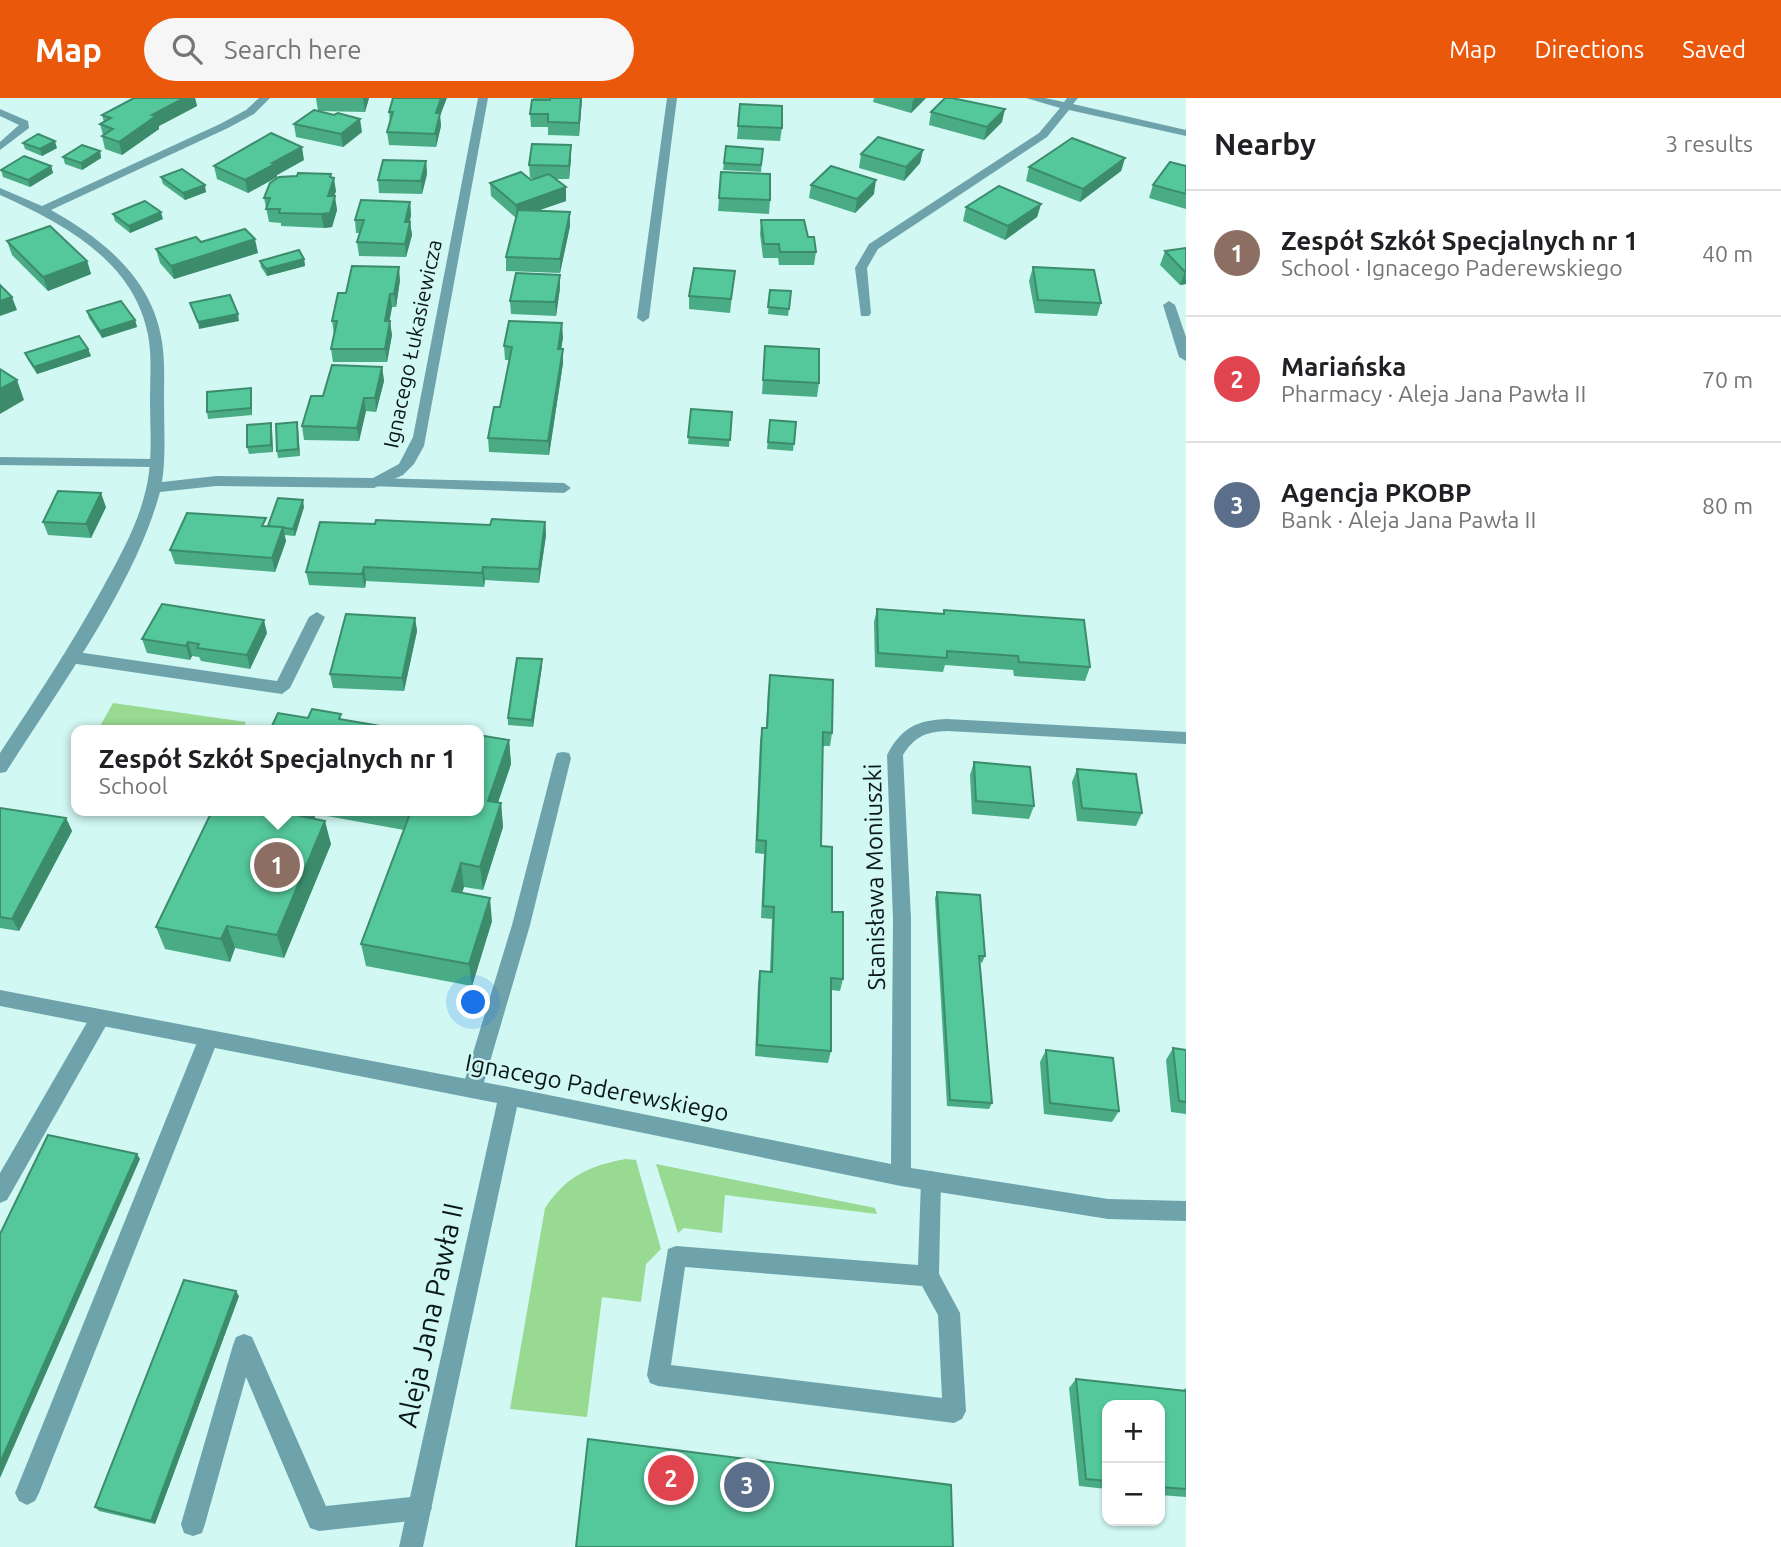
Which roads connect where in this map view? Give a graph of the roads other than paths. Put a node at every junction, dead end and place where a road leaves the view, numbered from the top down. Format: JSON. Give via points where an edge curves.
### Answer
{"nodes":[{"id":1,"x":265,"y":98,"type":"edge"},
{"id":2,"x":483,"y":98,"type":"edge"},
{"id":3,"x":672,"y":98,"type":"edge"},
{"id":4,"x":1031,"y":98,"type":"edge"},
{"id":5,"x":1070,"y":103,"type":"edge"},
{"id":6,"x":0,"y":112,"type":"edge"},
{"id":7,"x":1186,"y":133,"type":"edge"},
{"id":8,"x":0,"y":147,"type":"edge"},
{"id":9,"x":0,"y":191,"type":"edge"},
{"id":10,"x":44,"y":209,"type":"junction"},
{"id":11,"x":1169,"y":305,"type":"dead end"},
{"id":12,"x":865,"y":313,"type":"dead end"},
{"id":13,"x":643,"y":318,"type":"dead end"},
{"id":14,"x":1186,"y":357,"type":"edge"},
{"id":15,"x":0,"y":461,"type":"edge"},
{"id":16,"x":155,"y":463,"type":"junction"},
{"id":17,"x":374,"y":483,"type":"junction"},
{"id":18,"x":153,"y":488,"type":"junction"},
{"id":19,"x":564,"y":488,"type":"dead end"},
{"id":20,"x":317,"y":617,"type":"dead end"},
{"id":21,"x":70,"y":657,"type":"junction"},
{"id":22,"x":1186,"y":738,"type":"edge"},
{"id":23,"x":563,"y":758,"type":"dead end"},
{"id":24,"x":0,"y":767,"type":"edge"},
{"id":25,"x":0,"y":998,"type":"edge"},
{"id":26,"x":100,"y":1018,"type":"junction"},
{"id":27,"x":208,"y":1040,"type":"junction"},
{"id":28,"x":472,"y":1089,"type":"junction"},
{"id":29,"x":509,"y":1096,"type":"junction"},
{"id":30,"x":901,"y":1176,"type":"junction"},
{"id":31,"x":931,"y":1181,"type":"junction"},
{"id":32,"x":0,"y":1194,"type":"edge"},
{"id":33,"x":1186,"y":1211,"type":"edge"},
{"id":34,"x":928,"y":1276,"type":"junction"},
{"id":35,"x":27,"y":1493,"type":"dead end"},
{"id":36,"x":420,"y":1508,"type":"junction"},
{"id":37,"x":193,"y":1524,"type":"dead end"},
{"id":38,"x":411,"y":1547,"type":"edge"}],
"edges":[{"from":1,"to":10,"type":"street","via":[[250,113]]},
{"from":2,"to":17,"type":"street","name":"Ignacego Łukasiewicza","via":[[420,437],[406,468]]},
{"from":3,"to":13,"type":"street"},
{"from":4,"to":5,"type":"street"},
{"from":5,"to":7,"type":"street"},
{"from":5,"to":12,"type":"street","via":[[1043,135],[873,247],[861,268]]},
{"from":6,"to":8,"type":"street","via":[[24,123],[24,128]]},
{"from":9,"to":10,"type":"street"},
{"from":10,"to":16,"type":"street","via":[[106,251],[147,307],[158,353]]},
{"from":11,"to":14,"type":"street"},
{"from":15,"to":16,"type":"street"},
{"from":16,"to":18,"type":"street"},
{"from":17,"to":18,"type":"street","name":"Ignacego Łukasiewicza","via":[[216,481]]},
{"from":17,"to":19,"type":"street"},
{"from":18,"to":21,"type":"street","via":[[131,550]]},
{"from":20,"to":21,"type":"street","via":[[282,688]]},
{"from":21,"to":24,"type":"street"},
{"from":22,"to":30,"type":"street","name":"Stanisława Moniuszki","via":[[947,725],[921,726],[904,738],[894,755],[902,919]]},
{"from":23,"to":28,"type":"street","via":[[521,925]]},
{"from":25,"to":26,"type":"street","name":"Ignacego Paderewskiego"},
{"from":26,"to":27,"type":"street","name":"Ignacego Paderewskiego"},
{"from":26,"to":32,"type":"street"},
{"from":27,"to":28,"type":"street","name":"Ignacego Paderewskiego"},
{"from":27,"to":35,"type":"street"},
{"from":28,"to":29,"type":"street","name":"Ignacego Paderewskiego"},
{"from":29,"to":30,"type":"street","name":"Ignacego Paderewskiego"},
{"from":29,"to":36,"type":"street","name":"Aleja Jana Pawła II"},
{"from":30,"to":31,"type":"street","name":"Ignacego Paderewskiego"},
{"from":31,"to":33,"type":"street","name":"Ignacego Paderewskiego","via":[[1108,1209]]},
{"from":31,"to":34,"type":"street"},
{"from":34,"to":34,"type":"street","via":[[676,1256],[658,1375],[954,1411],[950,1313]]},
{"from":36,"to":37,"type":"street","via":[[319,1519],[244,1345]]},
{"from":36,"to":38,"type":"street","name":"Aleja Jana Pawła II"}]}
